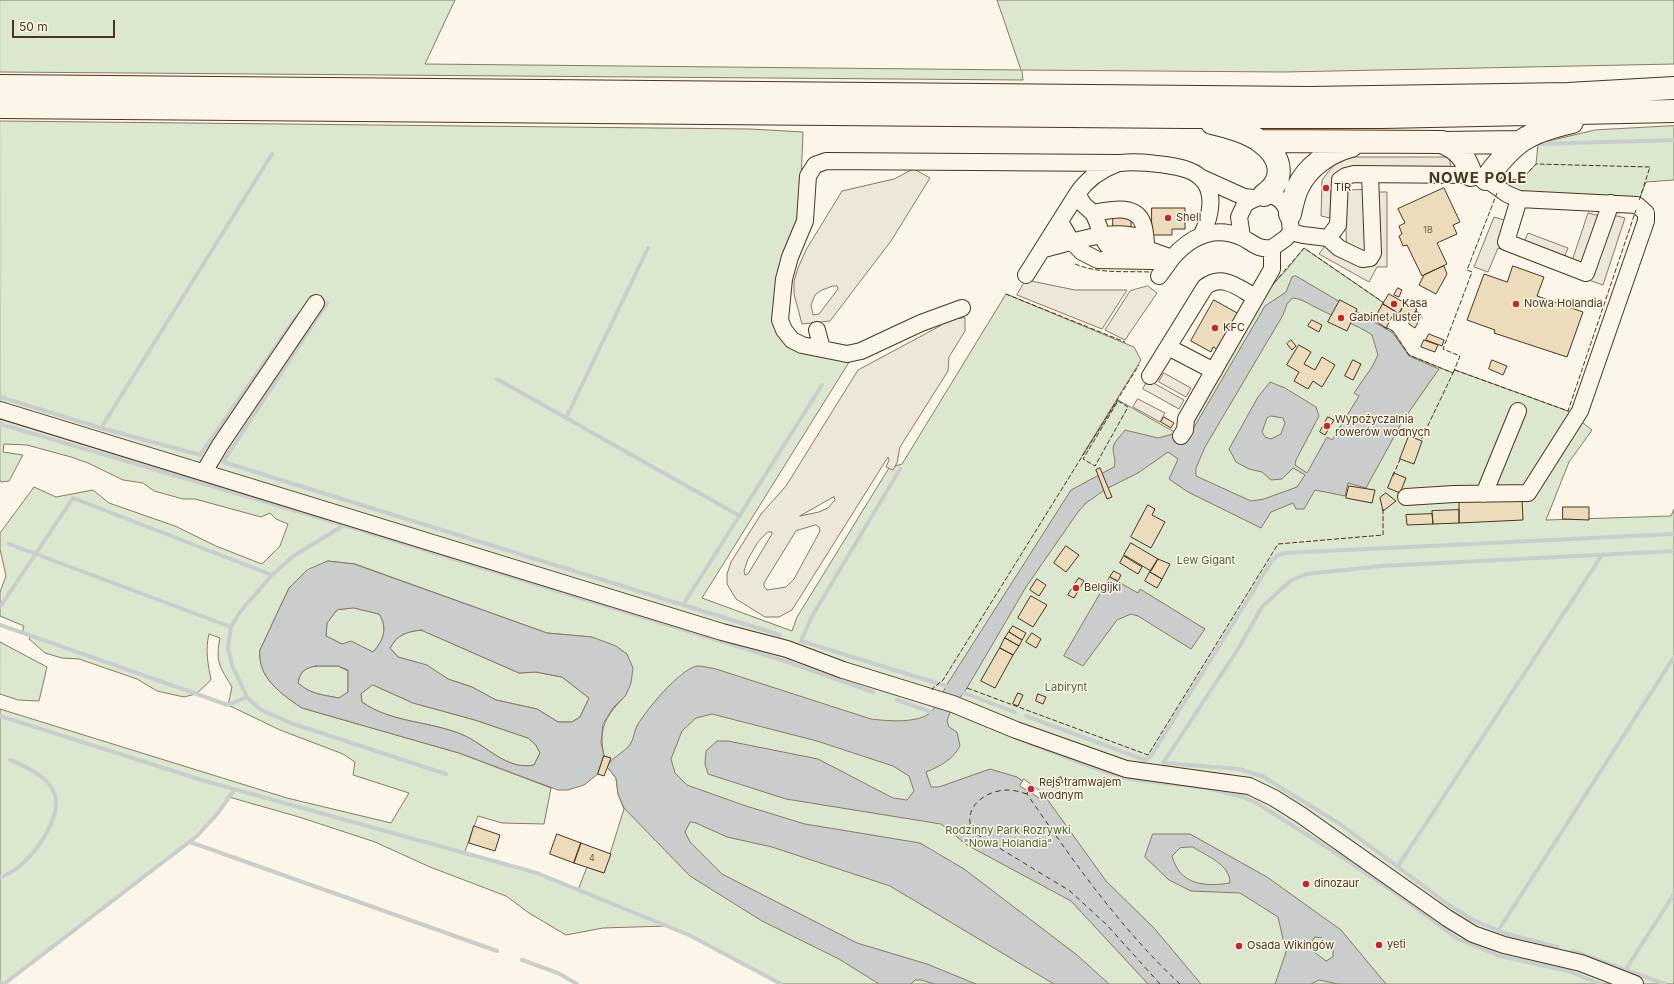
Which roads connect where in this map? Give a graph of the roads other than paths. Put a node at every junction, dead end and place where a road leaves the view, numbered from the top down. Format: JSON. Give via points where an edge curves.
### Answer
{"nodes":[{"id":1,"x":0,"y":86,"type":"edge"},
{"id":2,"x":1674,"y":88,"type":"edge"},
{"id":3,"x":0,"y":107,"type":"edge"},
{"id":4,"x":1674,"y":111,"type":"edge"},
{"id":5,"x":1613,"y":113,"type":"junction"},
{"id":6,"x":1187,"y":117,"type":"junction"},
{"id":7,"x":1260,"y":141,"type":"junction"},
{"id":8,"x":1442,"y":142,"type":"junction"},
{"id":9,"x":1517,"y":142,"type":"junction"},
{"id":10,"x":1361,"y":143,"type":"junction"},
{"id":11,"x":1120,"y":163,"type":"junction"},
{"id":12,"x":1370,"y":174,"type":"junction"},
{"id":13,"x":1473,"y":176,"type":"junction"},
{"id":14,"x":1202,"y":178,"type":"junction"},
{"id":15,"x":1077,"y":194,"type":"junction"},
{"id":16,"x":1259,"y":197,"type":"junction"},
{"id":17,"x":1519,"y":198,"type":"junction"},
{"id":18,"x":1611,"y":203,"type":"junction"},
{"id":19,"x":1093,"y":213,"type":"junction"},
{"id":20,"x":1060,"y":222,"type":"junction"},
{"id":21,"x":1291,"y":223,"type":"junction"},
{"id":22,"x":1102,"y":234,"type":"junction"},
{"id":23,"x":1202,"y":234,"type":"junction"},
{"id":24,"x":1242,"y":237,"type":"junction"},
{"id":25,"x":1145,"y":238,"type":"junction"},
{"id":26,"x":1328,"y":238,"type":"junction"},
{"id":27,"x":1072,"y":242,"type":"junction"},
{"id":28,"x":1272,"y":248,"type":"junction"},
{"id":29,"x":1044,"y":249,"type":"junction"},
{"id":30,"x":1172,"y":258,"type":"junction"},
{"id":31,"x":1026,"y":276,"type":"dead end"},
{"id":32,"x":1159,"y":276,"type":"dead end"},
{"id":33,"x":1255,"y":297,"type":"junction"},
{"id":34,"x":316,"y":303,"type":"dead end"},
{"id":35,"x":962,"y":308,"type":"dead end"},
{"id":36,"x":817,"y":330,"type":"dead end"},
{"id":37,"x":1168,"y":347,"type":"junction"},
{"id":38,"x":822,"y":349,"type":"junction"},
{"id":39,"x":1214,"y":371,"type":"junction"},
{"id":40,"x":1150,"y":376,"type":"dead end"},
{"id":41,"x":0,"y":410,"type":"edge"},
{"id":42,"x":1518,"y":411,"type":"dead end"},
{"id":43,"x":1181,"y":436,"type":"dead end"},
{"id":44,"x":204,"y":472,"type":"junction"},
{"id":45,"x":1484,"y":494,"type":"junction"},
{"id":46,"x":1406,"y":497,"type":"dead end"},
{"id":47,"x":1635,"y":984,"type":"edge"}],
"edges":[{"from":1,"to":2,"type":"highway","via":[[1309,98],[1560,94]]},
{"from":3,"to":6,"type":"highway"},
{"from":4,"to":5,"type":"highway"},
{"from":5,"to":6,"type":"highway"},
{"from":5,"to":9,"type":"highway","via":[[1543,130]]},
{"from":6,"to":7,"type":"highway","via":[[1225,126]]},
{"from":7,"to":10,"type":"highway"},
{"from":7,"to":16,"type":"highway","via":[[1271,151],[1279,173],[1275,185]]},
{"from":8,"to":9,"type":"highway"},
{"from":8,"to":10,"type":"highway"},
{"from":8,"to":13,"type":"highway","via":[[1461,154]]},
{"from":9,"to":13,"type":"highway","via":[[1502,157]]},
{"from":10,"to":21,"type":"highway","via":[[1314,164],[1297,188]]},
{"from":11,"to":14,"type":"street","via":[[1138,161],[1181,168]]},
{"from":11,"to":15,"type":"street","via":[[1103,169],[1084,184]]},
{"from":11,"to":38,"type":"street","via":[[900,160],[826,161],[815,165],[808,176],[805,220],[784,279],[780,320],[792,340]]},
{"from":12,"to":13,"type":"street"},
{"from":12,"to":26,"type":"street","via":[[1354,174],[1340,180],[1338,225]]},
{"from":12,"to":26,"type":"street","via":[[1370,258],[1362,259],[1339,248]]},
{"from":13,"to":17,"type":"street"},
{"from":14,"to":16,"type":"street","via":[[1244,198]]},
{"from":14,"to":23,"type":"street","via":[[1211,201],[1207,224]]},
{"from":15,"to":19,"type":"street"},
{"from":15,"to":20,"type":"street"},
{"from":16,"to":21,"type":"street","via":[[1280,200]]},
{"from":16,"to":24,"type":"street","via":[[1245,204],[1241,210],[1239,224]]},
{"from":17,"to":18,"type":"street"},
{"from":17,"to":18,"type":"street","via":[[1506,242],[1586,273]]},
{"from":18,"to":45,"type":"street","via":[[1637,205],[1645,210],[1647,217],[1580,411],[1528,494]]},
{"from":19,"to":22,"type":"street"},
{"from":19,"to":25,"type":"street","via":[[1113,209],[1131,210],[1141,217]]},
{"from":20,"to":27,"type":"street"},
{"from":20,"to":29,"type":"street"},
{"from":21,"to":26,"type":"street","via":[[1303,236]]},
{"from":21,"to":28,"type":"street","via":[[1286,238]]},
{"from":22,"to":25,"type":"street","via":[[1131,234]]},
{"from":22,"to":27,"type":"street"},
{"from":23,"to":24,"type":"street","via":[[1228,233]]},
{"from":23,"to":30,"type":"street","via":[[1182,245]]},
{"from":24,"to":28,"type":"street","via":[[1256,247]]},
{"from":25,"to":30,"type":"street"},
{"from":27,"to":29,"type":"street"},
{"from":27,"to":30,"type":"street","via":[[1082,252],[1098,260],[1152,261]]},
{"from":28,"to":33,"type":"street","via":[[1272,269]]},
{"from":29,"to":31,"type":"street"},
{"from":30,"to":32,"type":"street"},
{"from":33,"to":37,"type":"street","via":[[1227,282],[1219,280],[1210,283]]},
{"from":33,"to":39,"type":"street"},
{"from":34,"to":44,"type":"street"},
{"from":35,"to":38,"type":"street","via":[[921,323],[861,351],[848,354]]},
{"from":36,"to":38,"type":"street"},
{"from":37,"to":39,"type":"street"},
{"from":37,"to":40,"type":"street"},
{"from":39,"to":43,"type":"street","via":[[1186,419],[1185,430]]},
{"from":41,"to":44,"type":"street"},
{"from":42,"to":45,"type":"street"},
{"from":44,"to":47,"type":"street","via":[[722,632],[787,649],[843,670],[946,702],[1126,769],[1238,783],[1258,790],[1301,815],[1473,934],[1504,945],[1581,963]]},
{"from":45,"to":46,"type":"street"}]}
